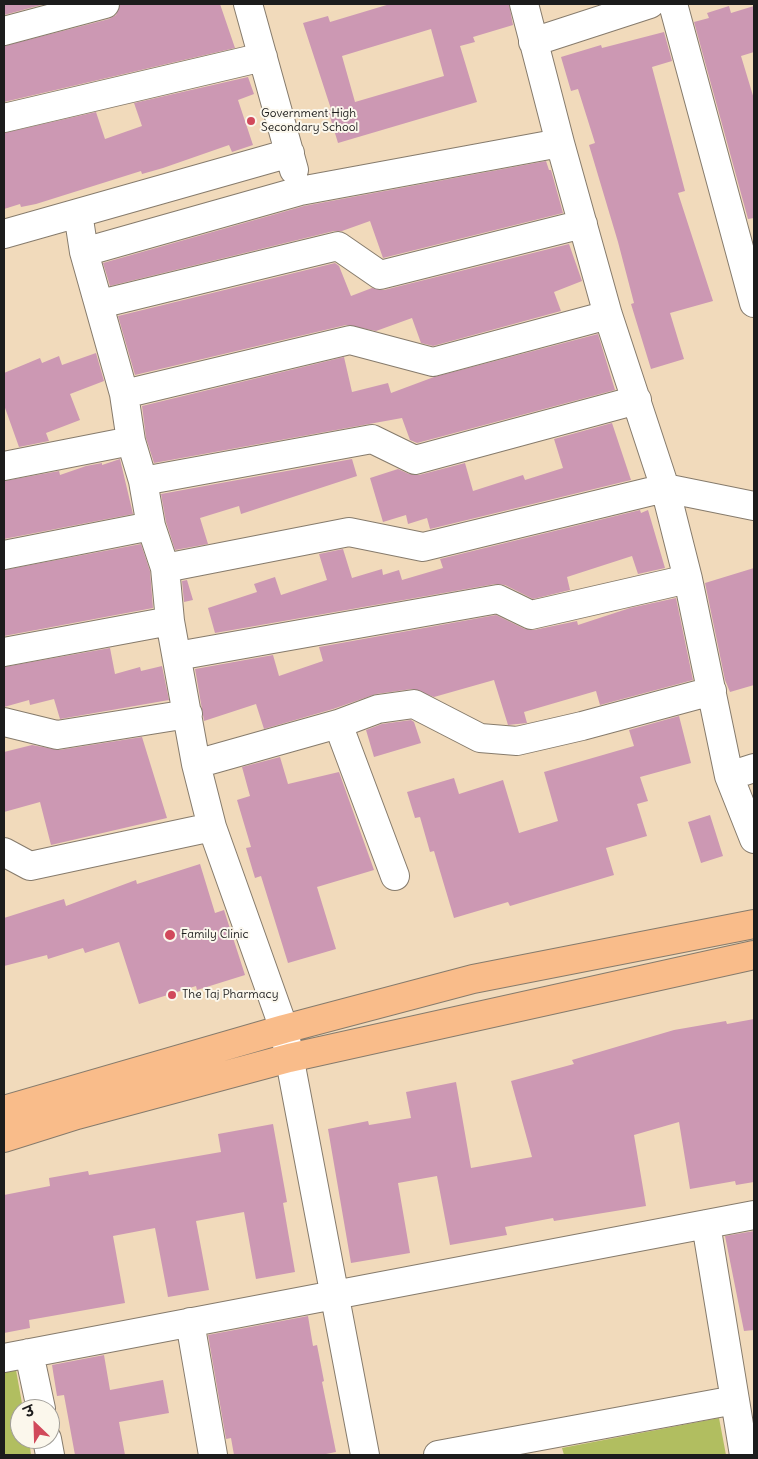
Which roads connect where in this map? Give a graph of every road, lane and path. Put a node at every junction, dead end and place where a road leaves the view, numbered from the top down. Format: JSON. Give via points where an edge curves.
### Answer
{"nodes":[{"id":1,"x":105,"y":4,"type":"edge"},
{"id":2,"x":248,"y":4,"type":"edge"},
{"id":3,"x":524,"y":4,"type":"edge"},
{"id":4,"x":650,"y":4,"type":"edge"},
{"id":5,"x":673,"y":4,"type":"edge"},
{"id":6,"x":4,"y":31,"type":"edge"},
{"id":7,"x":533,"y":42,"type":"junction"},
{"id":8,"x":263,"y":57,"type":"junction"},
{"id":9,"x":4,"y":118,"type":"edge"},
{"id":10,"x":560,"y":143,"type":"junction"},
{"id":11,"x":290,"y":153,"type":"junction"},
{"id":12,"x":300,"y":191,"type":"junction"},
{"id":13,"x":78,"y":214,"type":"junction"},
{"id":14,"x":583,"y":224,"type":"junction"},
{"id":15,"x":8,"y":230,"type":"edge"},
{"id":16,"x":84,"y":252,"type":"junction"},
{"id":17,"x":754,"y":303,"type":"edge"},
{"id":18,"x":100,"y":304,"type":"junction"},
{"id":19,"x":608,"y":315,"type":"junction"},
{"id":20,"x":124,"y":394,"type":"junction"},
{"id":21,"x":637,"y":400,"type":"junction"},
{"id":22,"x":131,"y":442,"type":"junction"},
{"id":23,"x":4,"y":466,"type":"edge"},
{"id":24,"x":144,"y":481,"type":"junction"},
{"id":25,"x":665,"y":488,"type":"junction"},
{"id":26,"x":754,"y":506,"type":"edge"},
{"id":27,"x":151,"y":526,"type":"junction"},
{"id":28,"x":4,"y":554,"type":"edge"},
{"id":29,"x":165,"y":568,"type":"junction"},
{"id":30,"x":688,"y":579,"type":"junction"},
{"id":31,"x":170,"y":621,"type":"junction"},
{"id":32,"x":4,"y":652,"type":"edge"},
{"id":33,"x":177,"y":656,"type":"junction"},
{"id":34,"x":712,"y":691,"type":"junction"},
{"id":35,"x":188,"y":714,"type":"junction"},
{"id":36,"x":4,"y":722,"type":"edge"},
{"id":37,"x":338,"y":724,"type":"junction"},
{"id":38,"x":196,"y":764,"type":"junction"},
{"id":39,"x":754,"y":768,"type":"edge"},
{"id":40,"x":729,"y":776,"type":"junction"},
{"id":41,"x":212,"y":827,"type":"junction"},
{"id":42,"x":754,"y":839,"type":"edge"},
{"id":43,"x":4,"y":852,"type":"edge"},
{"id":44,"x":395,"y":876,"type":"dead end"},
{"id":45,"x":754,"y":924,"type":"edge"},
{"id":46,"x":754,"y":955,"type":"edge"},
{"id":47,"x":284,"y":1029,"type":"junction"},
{"id":48,"x":289,"y":1058,"type":"junction"},
{"id":49,"x":4,"y":1110,"type":"edge"},
{"id":50,"x":4,"y":1138,"type":"edge"},
{"id":51,"x":754,"y":1215,"type":"edge"},
{"id":52,"x":706,"y":1224,"type":"junction"},
{"id":53,"x":334,"y":1295,"type":"junction"},
{"id":54,"x":190,"y":1322,"type":"junction"},
{"id":55,"x":16,"y":1355,"type":"edge"},
{"id":56,"x":36,"y":1399,"type":"edge"},
{"id":57,"x":735,"y":1400,"type":"junction"},
{"id":58,"x":548,"y":1445,"type":"edge"},
{"id":59,"x":213,"y":1455,"type":"edge"},
{"id":60,"x":365,"y":1455,"type":"edge"},
{"id":61,"x":438,"y":1455,"type":"edge"},
{"id":62,"x":744,"y":1455,"type":"edge"}],
"edges":[{"from":1,"to":6,"type":"street"},
{"from":2,"to":8,"type":"street"},
{"from":3,"to":7,"type":"street"},
{"from":4,"to":7,"type":"street"},
{"from":5,"to":17,"type":"street"},
{"from":7,"to":10,"type":"street"},
{"from":8,"to":9,"type":"street"},
{"from":8,"to":11,"type":"street"},
{"from":10,"to":12,"type":"street"},
{"from":10,"to":14,"type":"street"},
{"from":11,"to":12,"type":"street"},
{"from":11,"to":13,"type":"street"},
{"from":12,"to":16,"type":"street"},
{"from":13,"to":15,"type":"street"},
{"from":13,"to":16,"type":"street"},
{"from":14,"to":18,"type":"street","via":[[380,275],[338,246]]},
{"from":14,"to":19,"type":"street"},
{"from":16,"to":18,"type":"street"},
{"from":18,"to":20,"type":"street"},
{"from":19,"to":20,"type":"street","via":[[433,362],[350,340]]},
{"from":19,"to":21,"type":"street"},
{"from":20,"to":22,"type":"street"},
{"from":21,"to":24,"type":"street","via":[[416,460],[372,439]]},
{"from":21,"to":25,"type":"street"},
{"from":22,"to":23,"type":"street"},
{"from":22,"to":24,"type":"street"},
{"from":24,"to":27,"type":"street"},
{"from":25,"to":26,"type":"street"},
{"from":25,"to":29,"type":"street","via":[[423,547],[349,532]]},
{"from":25,"to":30,"type":"street"},
{"from":27,"to":28,"type":"street"},
{"from":27,"to":29,"type":"street"},
{"from":29,"to":31,"type":"street"},
{"from":30,"to":33,"type":"street","via":[[531,614],[498,599]]},
{"from":30,"to":34,"type":"street"},
{"from":31,"to":32,"type":"street"},
{"from":31,"to":33,"type":"street"},
{"from":33,"to":35,"type":"street"},
{"from":34,"to":37,"type":"street","via":[[518,741],[480,738],[414,704],[378,708]]},
{"from":34,"to":40,"type":"street"},
{"from":35,"to":36,"type":"street","via":[[57,735]]},
{"from":35,"to":38,"type":"street"},
{"from":37,"to":38,"type":"street"},
{"from":37,"to":44,"type":"street"},
{"from":38,"to":41,"type":"street"},
{"from":39,"to":40,"type":"street"},
{"from":40,"to":42,"type":"street"},
{"from":41,"to":43,"type":"street","via":[[30,866]]},
{"from":41,"to":47,"type":"street"},
{"from":45,"to":47,"type":"main road","via":[[473,979]]},
{"from":46,"to":48,"type":"main road"},
{"from":47,"to":48,"type":"street"},
{"from":47,"to":49,"type":"main road"},
{"from":48,"to":50,"type":"main road"},
{"from":48,"to":53,"type":"street"},
{"from":51,"to":52,"type":"street"},
{"from":52,"to":53,"type":"street"},
{"from":52,"to":57,"type":"street"},
{"from":53,"to":54,"type":"street"},
{"from":53,"to":60,"type":"street"},
{"from":54,"to":55,"type":"street"},
{"from":54,"to":59,"type":"street"},
{"from":55,"to":56,"type":"street"},
{"from":57,"to":58,"type":"street"},
{"from":57,"to":62,"type":"street"},
{"from":58,"to":61,"type":"street"}]}
